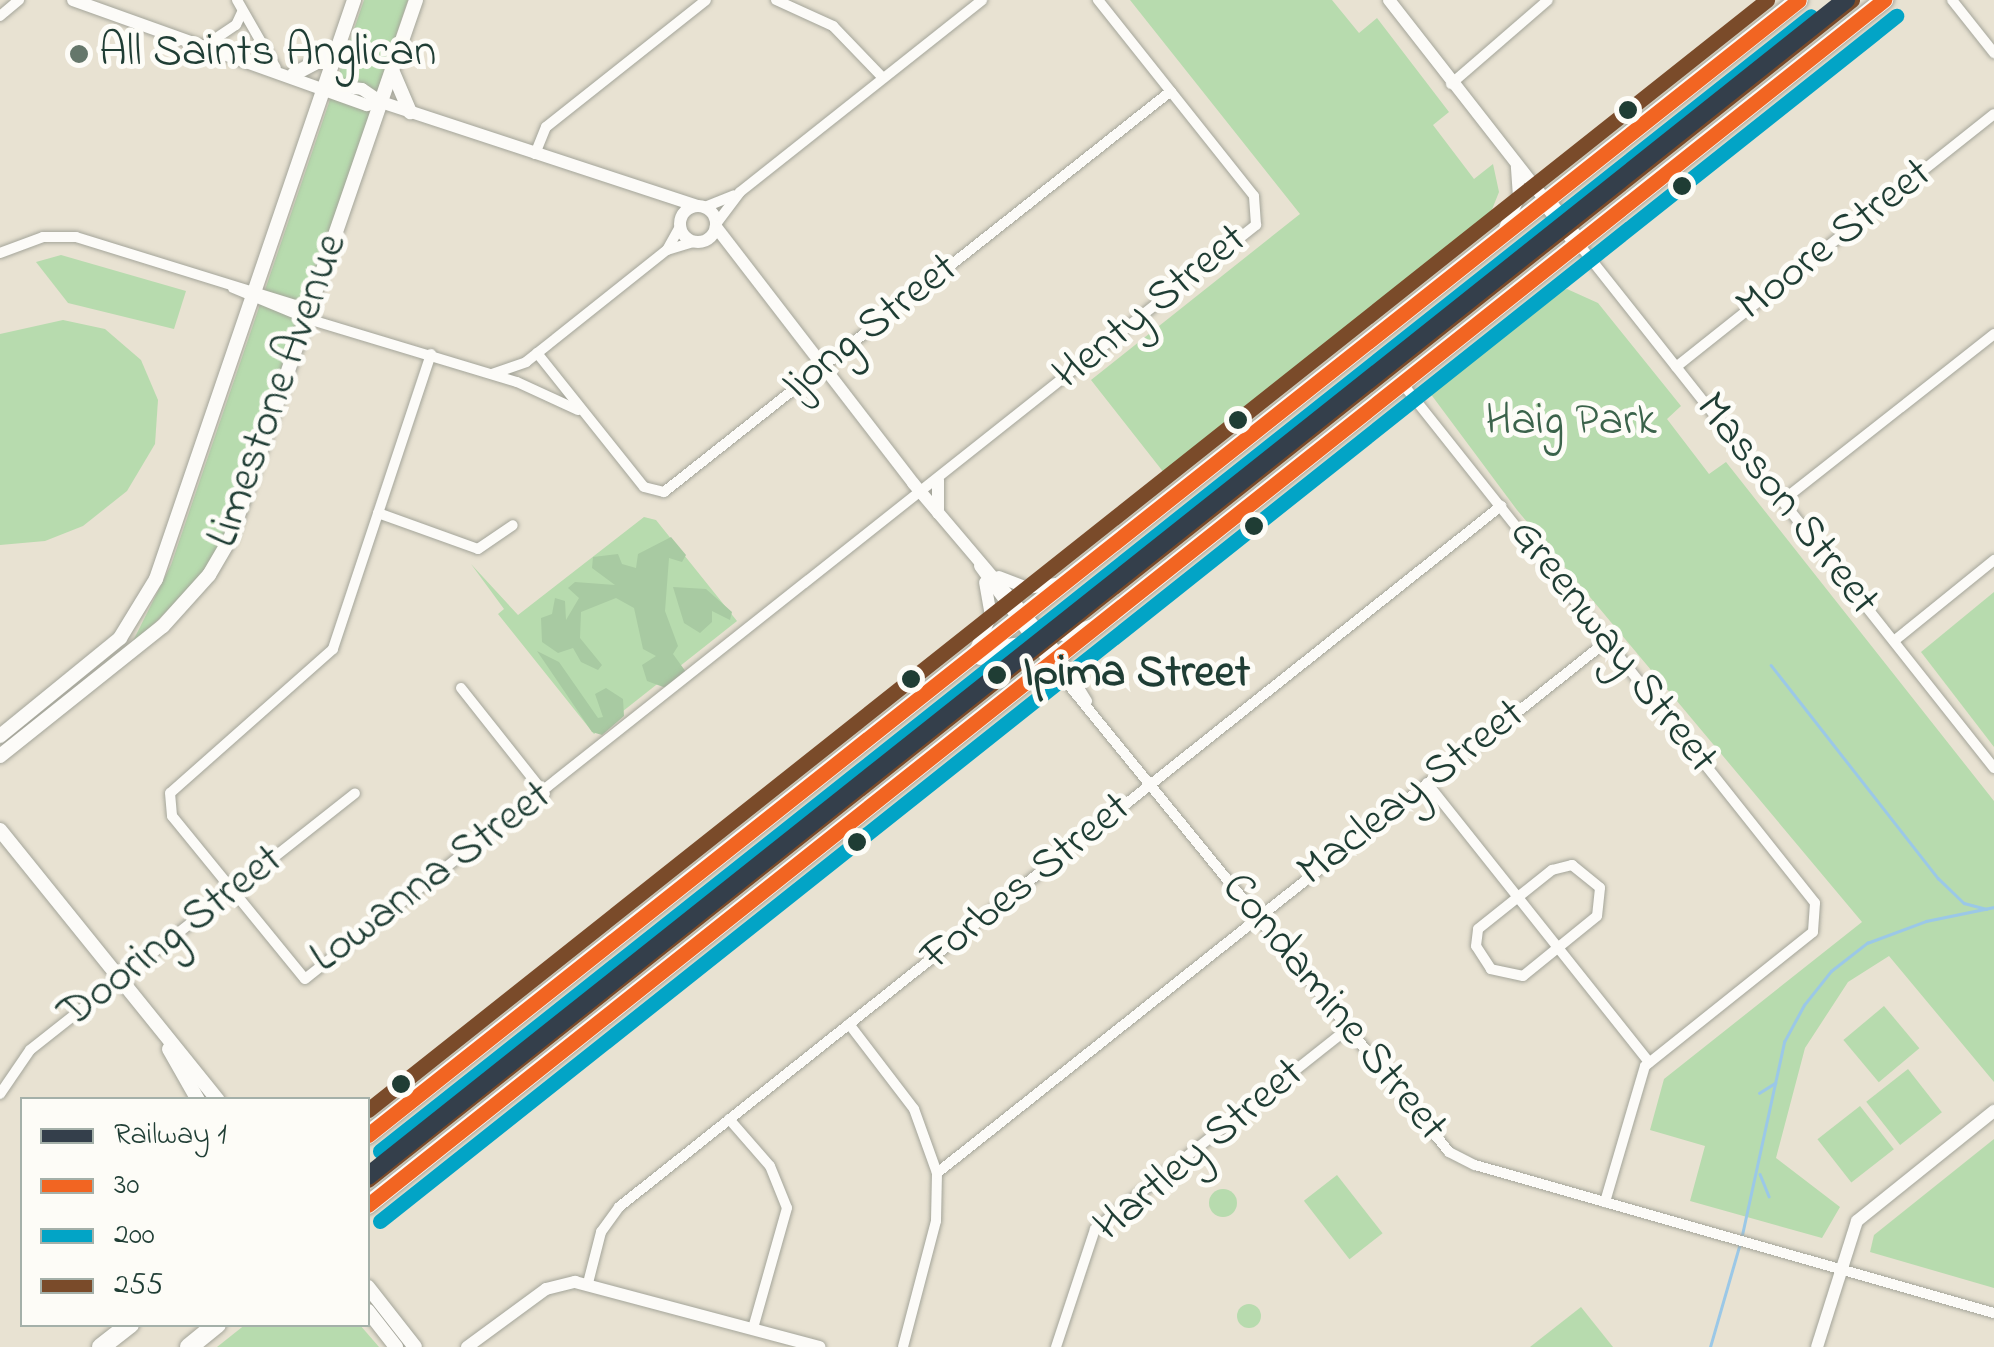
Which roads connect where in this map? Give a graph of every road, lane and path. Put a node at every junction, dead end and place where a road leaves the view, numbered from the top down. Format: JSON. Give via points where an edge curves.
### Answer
{"nodes":[{"id":1,"x":20,"y":0,"type":"edge"},
{"id":2,"x":73,"y":0,"type":"edge"},
{"id":3,"x":237,"y":0,"type":"edge"},
{"id":4,"x":354,"y":0,"type":"edge"},
{"id":5,"x":416,"y":0,"type":"edge"},
{"id":6,"x":706,"y":0,"type":"edge"},
{"id":7,"x":776,"y":0,"type":"edge"},
{"id":8,"x":982,"y":0,"type":"edge"},
{"id":9,"x":1098,"y":0,"type":"edge"},
{"id":10,"x":1378,"y":0,"type":"edge"},
{"id":11,"x":1389,"y":0,"type":"edge"},
{"id":12,"x":1548,"y":0,"type":"edge"},
{"id":13,"x":1799,"y":0,"type":"edge"},
{"id":14,"x":1884,"y":0,"type":"edge"},
{"id":15,"x":1952,"y":0,"type":"edge"},
{"id":16,"x":242,"y":12,"type":"junction"},
{"id":17,"x":0,"y":16,"type":"edge"},
{"id":18,"x":206,"y":45,"type":"junction"},
{"id":19,"x":337,"y":49,"type":"junction"},
{"id":20,"x":1994,"y":53,"type":"edge"},
{"id":21,"x":276,"y":68,"type":"junction"},
{"id":22,"x":392,"y":69,"type":"junction"},
{"id":23,"x":294,"y":74,"type":"junction"},
{"id":24,"x":884,"y":78,"type":"junction"},
{"id":25,"x":1447,"y":80,"type":"junction"},
{"id":26,"x":325,"y":85,"type":"junction"},
{"id":27,"x":1170,"y":91,"type":"junction"},
{"id":28,"x":380,"y":102,"type":"junction"},
{"id":29,"x":410,"y":112,"type":"junction"},
{"id":30,"x":1994,"y":114,"type":"edge"},
{"id":31,"x":536,"y":154,"type":"junction"},
{"id":32,"x":1517,"y":164,"type":"junction"},
{"id":33,"x":740,"y":192,"type":"junction"},
{"id":34,"x":660,"y":197,"type":"junction"},
{"id":35,"x":1546,"y":201,"type":"junction"},
{"id":36,"x":701,"y":206,"type":"junction"},
{"id":37,"x":680,"y":223,"type":"junction"},
{"id":38,"x":716,"y":225,"type":"junction"},
{"id":39,"x":1498,"y":238,"type":"junction"},
{"id":40,"x":700,"y":241,"type":"junction"},
{"id":41,"x":1578,"y":243,"type":"junction"},
{"id":42,"x":667,"y":250,"type":"junction"},
{"id":43,"x":0,"y":253,"type":"edge"},
{"id":44,"x":734,"y":257,"type":"junction"},
{"id":45,"x":254,"y":295,"type":"junction"},
{"id":46,"x":310,"y":314,"type":"junction"},
{"id":47,"x":1994,"y":334,"type":"edge"},
{"id":48,"x":538,"y":353,"type":"junction"},
{"id":49,"x":431,"y":354,"type":"junction"},
{"id":50,"x":821,"y":367,"type":"junction"},
{"id":51,"x":1676,"y":367,"type":"junction"},
{"id":52,"x":491,"y":374,"type":"junction"},
{"id":53,"x":1402,"y":383,"type":"junction"},
{"id":54,"x":583,"y":413,"type":"junction"},
{"id":55,"x":938,"y":480,"type":"junction"},
{"id":56,"x":922,"y":494,"type":"junction"},
{"id":57,"x":1782,"y":501,"type":"junction"},
{"id":58,"x":1501,"y":506,"type":"junction"},
{"id":59,"x":938,"y":513,"type":"junction"},
{"id":60,"x":378,"y":514,"type":"junction"},
{"id":61,"x":513,"y":525,"type":"dead end"},
{"id":62,"x":1994,"y":560,"type":"edge"},
{"id":63,"x":986,"y":573,"type":"junction"},
{"id":64,"x":1066,"y":582,"type":"junction"},
{"id":65,"x":1022,"y":621,"type":"junction"},
{"id":66,"x":1099,"y":622,"type":"junction"},
{"id":67,"x":1037,"y":636,"type":"junction"},
{"id":68,"x":1607,"y":640,"type":"junction"},
{"id":69,"x":1894,"y":641,"type":"junction"},
{"id":70,"x":1054,"y":655,"type":"junction"},
{"id":71,"x":972,"y":656,"type":"junction"},
{"id":72,"x":950,"y":673,"type":"junction"},
{"id":73,"x":461,"y":688,"type":"dead end"},
{"id":74,"x":0,"y":736,"type":"edge"},
{"id":75,"x":0,"y":756,"type":"edge"},
{"id":76,"x":1994,"y":768,"type":"edge"},
{"id":77,"x":1152,"y":783,"type":"junction"},
{"id":78,"x":1428,"y":783,"type":"junction"},
{"id":79,"x":355,"y":793,"type":"dead end"},
{"id":80,"x":545,"y":794,"type":"junction"},
{"id":81,"x":0,"y":830,"type":"edge"},
{"id":82,"x":0,"y":844,"type":"edge"},
{"id":83,"x":231,"y":890,"type":"junction"},
{"id":84,"x":1517,"y":895,"type":"junction"},
{"id":85,"x":52,"y":898,"type":"junction"},
{"id":86,"x":1258,"y":915,"type":"junction"},
{"id":87,"x":1559,"y":948,"type":"junction"},
{"id":88,"x":118,"y":981,"type":"junction"},
{"id":89,"x":849,"y":1024,"type":"junction"},
{"id":90,"x":1349,"y":1028,"type":"junction"},
{"id":91,"x":167,"y":1044,"type":"junction"},
{"id":92,"x":1648,"y":1062,"type":"junction"},
{"id":93,"x":0,"y":1094,"type":"edge"},
{"id":94,"x":196,"y":1097,"type":"edge"},
{"id":95,"x":215,"y":1097,"type":"edge"},
{"id":96,"x":1994,"y":1111,"type":"edge"},
{"id":97,"x":729,"y":1119,"type":"junction"},
{"id":98,"x":370,"y":1133,"type":"edge"},
{"id":99,"x":937,"y":1173,"type":"junction"},
{"id":100,"x":1605,"y":1202,"type":"junction"},
{"id":101,"x":370,"y":1204,"type":"edge"},
{"id":102,"x":1840,"y":1268,"type":"junction"},
{"id":103,"x":588,"y":1283,"type":"junction"},
{"id":104,"x":370,"y":1290,"type":"edge"},
{"id":105,"x":1994,"y":1314,"type":"edge"},
{"id":106,"x":370,"y":1315,"type":"edge"},
{"id":107,"x":126,"y":1327,"type":"edge"},
{"id":108,"x":213,"y":1327,"type":"edge"},
{"id":109,"x":752,"y":1328,"type":"junction"},
{"id":110,"x":101,"y":1347,"type":"edge"},
{"id":111,"x":188,"y":1347,"type":"edge"},
{"id":112,"x":396,"y":1347,"type":"edge"},
{"id":113,"x":416,"y":1347,"type":"edge"},
{"id":114,"x":468,"y":1347,"type":"edge"},
{"id":115,"x":820,"y":1347,"type":"edge"},
{"id":116,"x":903,"y":1347,"type":"edge"},
{"id":117,"x":1056,"y":1347,"type":"edge"},
{"id":118,"x":1817,"y":1347,"type":"edge"}],
"edges":[{"from":1,"to":17,"type":"street"},
{"from":2,"to":18,"type":"street"},
{"from":3,"to":16,"type":"street"},
{"from":4,"to":19,"type":"main road","name":"Limestone Avenue"},
{"from":5,"to":22,"type":"main road","name":"Limestone Avenue"},
{"from":6,"to":31,"type":"street","via":[[546,127]]},
{"from":7,"to":24,"type":"street","via":[[833,26]]},
{"from":8,"to":24,"type":"street"},
{"from":9,"to":27,"type":"street","name":"Henty Street"},
{"from":10,"to":25,"type":"street"},
{"from":11,"to":25,"type":"street"},
{"from":12,"to":25,"type":"street"},
{"from":13,"to":35,"type":"highway"},
{"from":14,"to":41,"type":"highway"},
{"from":15,"to":20,"type":"street"},
{"from":16,"to":18,"type":"street","via":[[236,25]]},
{"from":16,"to":21,"type":"street"},
{"from":18,"to":21,"type":"street"},
{"from":19,"to":23,"type":"main road","via":[[321,65]]},
{"from":19,"to":26,"type":"main road","name":"Limestone Avenue"},
{"from":21,"to":23,"type":"street"},
{"from":22,"to":28,"type":"main road","name":"Limestone Avenue"},
{"from":22,"to":29,"type":"main road"},
{"from":23,"to":26,"type":"street"},
{"from":24,"to":33,"type":"street"},
{"from":25,"to":32,"type":"street"},
{"from":26,"to":28,"type":"street","via":[[368,105]]},
{"from":26,"to":45,"type":"main road","name":"Limestone Avenue"},
{"from":27,"to":50,"type":"street","name":"Ijong Street"},
{"from":27,"to":55,"type":"street","name":"Henty Street","via":[[1254,196],[1256,225]]},
{"from":28,"to":29,"type":"street"},
{"from":28,"to":46,"type":"main road","name":"Limestone Avenue"},
{"from":29,"to":31,"type":"street"},
{"from":30,"to":51,"type":"street","name":"Moore Street"},
{"from":31,"to":34,"type":"street"},
{"from":32,"to":35,"type":"street"},
{"from":32,"to":39,"type":"street","via":[[1519,197]]},
{"from":33,"to":36,"type":"street"},
{"from":33,"to":38,"type":"street"},
{"from":34,"to":36,"type":"street"},
{"from":34,"to":37,"type":"street"},
{"from":35,"to":39,"type":"highway"},
{"from":35,"to":41,"type":"highway"},
{"from":36,"to":37,"type":"street"},
{"from":36,"to":38,"type":"street"},
{"from":37,"to":40,"type":"street"},
{"from":37,"to":42,"type":"street"},
{"from":38,"to":40,"type":"street"},
{"from":38,"to":44,"type":"street"},
{"from":39,"to":64,"type":"highway"},
{"from":40,"to":42,"type":"street"},
{"from":40,"to":44,"type":"street"},
{"from":41,"to":51,"type":"street","name":"Masson Street"},
{"from":41,"to":53,"type":"highway"},
{"from":42,"to":48,"type":"street"},
{"from":43,"to":45,"type":"street","name":"Ijong Street","via":[[43,237],[76,237]]},
{"from":44,"to":50,"type":"street"},
{"from":45,"to":46,"type":"street","name":"Ijong Street"},
{"from":45,"to":74,"type":"main road","name":"Limestone Avenue","via":[[168,548],[137,615],[90,668]]},
{"from":46,"to":49,"type":"street","name":"Ijong Street"},
{"from":46,"to":75,"type":"main road","name":"Limestone Avenue","via":[[248,496],[210,575],[163,626]]},
{"from":47,"to":57,"type":"street"},
{"from":48,"to":52,"type":"street"},
{"from":48,"to":54,"type":"street","name":"Ijong Street"},
{"from":49,"to":52,"type":"street","name":"Ijong Street"},
{"from":49,"to":60,"type":"street","name":"Lowanna Street"},
{"from":50,"to":54,"type":"street","name":"Ijong Street","via":[[657,494]]},
{"from":50,"to":56,"type":"street"},
{"from":51,"to":57,"type":"street","name":"Masson Street"},
{"from":52,"to":54,"type":"street","name":"Ijong Street"},
{"from":53,"to":58,"type":"street","name":"Greenway Street"},
{"from":53,"to":66,"type":"highway"},
{"from":55,"to":56,"type":"street","name":"Henty Street"},
{"from":55,"to":59,"type":"street"},
{"from":56,"to":59,"type":"street"},
{"from":56,"to":80,"type":"street","name":"Lowanna Street"},
{"from":57,"to":69,"type":"street","name":"Masson Street"},
{"from":58,"to":68,"type":"street","name":"Greenway Street"},
{"from":58,"to":77,"type":"street","name":"Forbes Street"},
{"from":59,"to":63,"type":"street"},
{"from":60,"to":61,"type":"street","via":[[478,549]]},
{"from":60,"to":83,"type":"street","name":"Lowanna Street","via":[[328,658],[170,793],[172,816]]},
{"from":62,"to":69,"type":"street"},
{"from":63,"to":64,"type":"street","via":[[1027,588]]},
{"from":63,"to":65,"type":"street"},
{"from":63,"to":71,"type":"street","via":[[990,622]]},
{"from":64,"to":65,"type":"highway"},
{"from":65,"to":67,"type":"street"},
{"from":65,"to":71,"type":"highway"},
{"from":66,"to":67,"type":"street"},
{"from":66,"to":70,"type":"highway"},
{"from":67,"to":70,"type":"street"},
{"from":67,"to":72,"type":"street","via":[[1000,646]]},
{"from":68,"to":78,"type":"street","name":"Macleay Street"},
{"from":68,"to":92,"type":"street","name":"Greenway Street","via":[[1811,896],[1817,913],[1813,932]]},
{"from":69,"to":76,"type":"street","name":"Masson Street"},
{"from":70,"to":77,"type":"street","name":"Condamine Street"},
{"from":70,"to":101,"type":"highway"},
{"from":71,"to":72,"type":"highway"},
{"from":72,"to":98,"type":"highway"},
{"from":73,"to":80,"type":"street"},
{"from":77,"to":86,"type":"street","name":"Condamine Street"},
{"from":77,"to":89,"type":"street","name":"Forbes Street"},
{"from":78,"to":84,"type":"street"},
{"from":78,"to":86,"type":"street","name":"Macleay Street"},
{"from":79,"to":83,"type":"street","name":"Dooring Street"},
{"from":80,"to":83,"type":"street","name":"Lowanna Street","via":[[315,978],[299,975]]},
{"from":81,"to":85,"type":"main road"},
{"from":82,"to":85,"type":"main road"},
{"from":83,"to":88,"type":"street","name":"Dooring Street"},
{"from":84,"to":87,"type":"street"},
{"from":84,"to":87,"type":"street","via":[[1478,929],[1482,958],[1505,976],[1523,976]]},
{"from":84,"to":87,"type":"street","via":[[1559,866],[1590,874],[1600,888],[1600,910]]},
{"from":85,"to":88,"type":"main road"},
{"from":86,"to":90,"type":"street","name":"Condamine Street"},
{"from":86,"to":99,"type":"street","name":"Macleay Street"},
{"from":87,"to":92,"type":"street"},
{"from":88,"to":91,"type":"main road"},
{"from":88,"to":93,"type":"street","name":"Dooring Street","via":[[30,1050]]},
{"from":89,"to":97,"type":"street","name":"Forbes Street"},
{"from":89,"to":99,"type":"street","via":[[914,1109]]},
{"from":90,"to":100,"type":"street","name":"Condamine Street","via":[[1448,1152]]},
{"from":90,"to":117,"type":"street","name":"Hartley Street","via":[[1095,1229],[1085,1243]]},
{"from":91,"to":94,"type":"main road"},
{"from":91,"to":95,"type":"main road"},
{"from":92,"to":100,"type":"street"},
{"from":96,"to":102,"type":"street","via":[[1868,1210],[1848,1237]]},
{"from":97,"to":103,"type":"street","name":"Forbes Street","via":[[612,1214]]},
{"from":97,"to":109,"type":"street","via":[[770,1166],[787,1208]]},
{"from":99,"to":116,"type":"street","via":[[936,1221]]},
{"from":100,"to":102,"type":"street","name":"Condamine Street"},
{"from":102,"to":105,"type":"street","name":"Condamine Street"},
{"from":102,"to":118,"type":"street"},
{"from":103,"to":109,"type":"street"},
{"from":103,"to":114,"type":"street","via":[[546,1289]]},
{"from":104,"to":113,"type":"main road"},
{"from":106,"to":112,"type":"main road"},
{"from":107,"to":110,"type":"highway"},
{"from":108,"to":111,"type":"highway"},
{"from":109,"to":115,"type":"street"}]}
